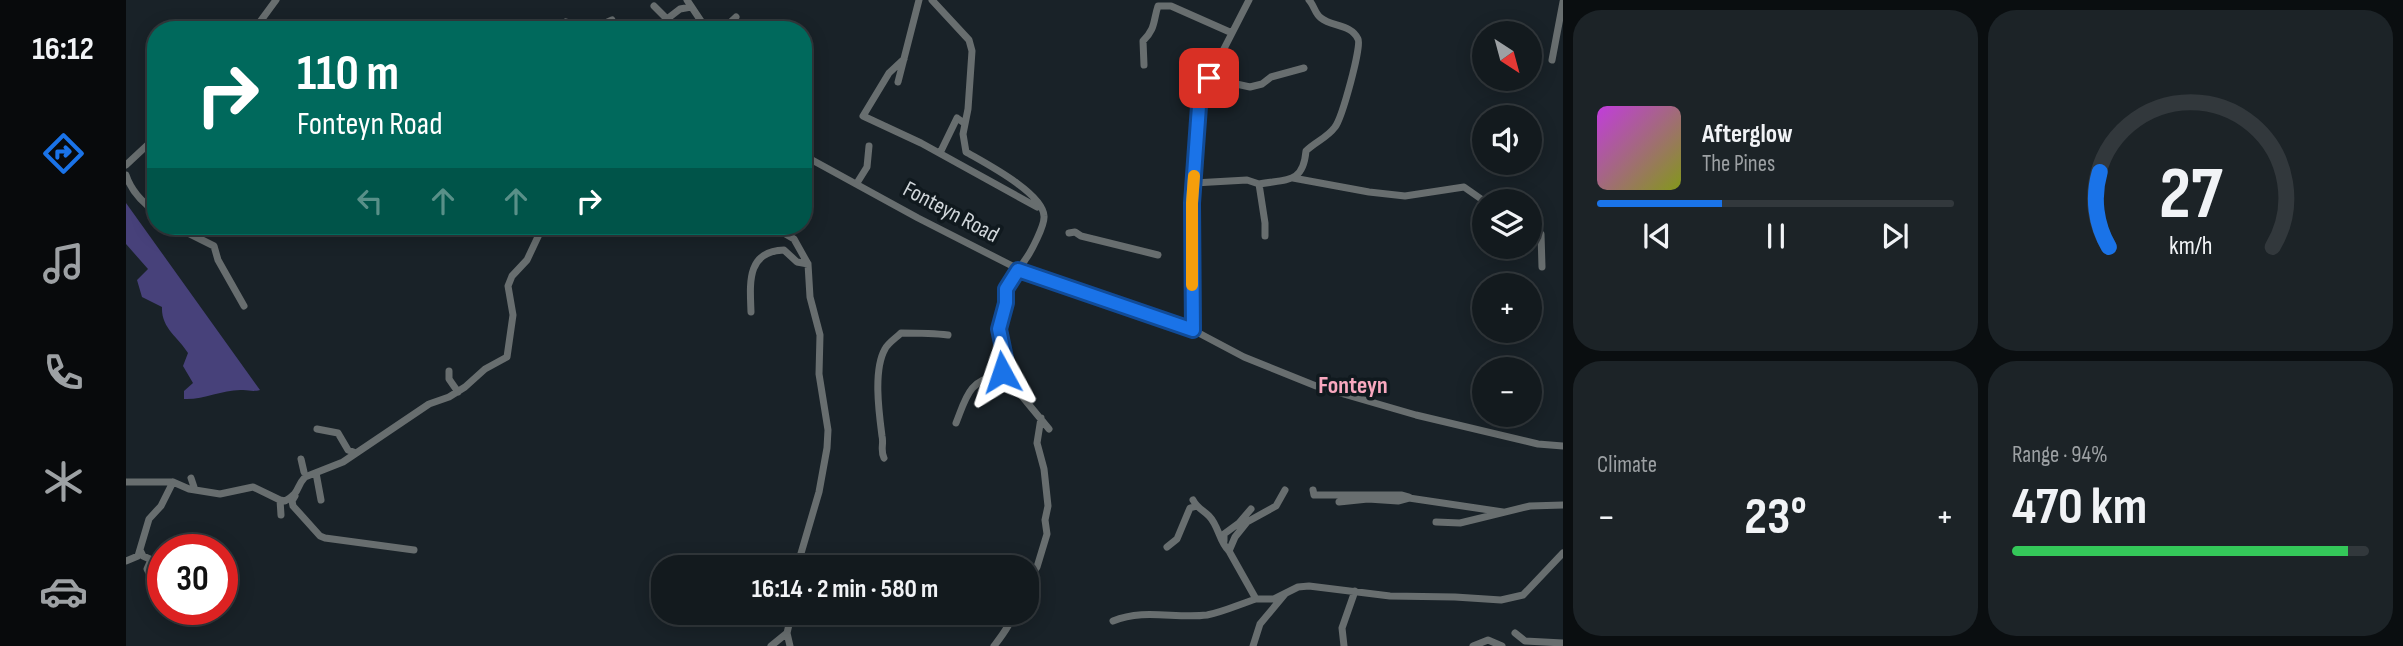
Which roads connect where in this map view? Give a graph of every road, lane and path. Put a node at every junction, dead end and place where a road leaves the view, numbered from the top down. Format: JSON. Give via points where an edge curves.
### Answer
{"nodes":[{"id":1,"x":276,"y":0,"type":"edge"},
{"id":2,"x":919,"y":0,"type":"edge"},
{"id":3,"x":932,"y":0,"type":"edge"},
{"id":4,"x":1249,"y":0,"type":"edge"},
{"id":5,"x":1309,"y":0,"type":"edge"},
{"id":6,"x":1563,"y":3,"type":"edge"},
{"id":7,"x":689,"y":4,"type":"edge"},
{"id":8,"x":654,"y":6,"type":"dead end"},
{"id":9,"x":1561,"y":13,"type":"edge"},
{"id":10,"x":736,"y":17,"type":"dead end"},
{"id":11,"x":259,"y":21,"type":"edge"},
{"id":12,"x":701,"y":21,"type":"edge"},
{"id":13,"x":732,"y":21,"type":"edge"},
{"id":14,"x":1232,"y":33,"type":"junction"},
{"id":15,"x":904,"y":59,"type":"junction"},
{"id":16,"x":1552,"y":60,"type":"dead end"},
{"id":17,"x":1144,"y":65,"type":"dead end"},
{"id":18,"x":1304,"y":68,"type":"dead end"},
{"id":19,"x":1209,"y":78,"type":"junction"},
{"id":20,"x":898,"y":82,"type":"dead end"},
{"id":21,"x":964,"y":123,"type":"junction"},
{"id":22,"x":869,"y":146,"type":"dead end"},
{"id":23,"x":147,"y":147,"type":"edge"},
{"id":24,"x":940,"y":153,"type":"junction"},
{"id":25,"x":812,"y":160,"type":"edge"},
{"id":26,"x":126,"y":169,"type":"edge"},
{"id":27,"x":1293,"y":178,"type":"junction"},
{"id":28,"x":857,"y":183,"type":"junction"},
{"id":29,"x":1194,"y":183,"type":"junction"},
{"id":30,"x":1259,"y":184,"type":"junction"},
{"id":31,"x":1472,"y":193,"type":"edge"},
{"id":32,"x":147,"y":206,"type":"edge"},
{"id":33,"x":1044,"y":211,"type":"junction"},
{"id":34,"x":1069,"y":233,"type":"dead end"},
{"id":35,"x":192,"y":235,"type":"edge"},
{"id":36,"x":538,"y":235,"type":"edge"},
{"id":37,"x":787,"y":235,"type":"edge"},
{"id":38,"x":1265,"y":236,"type":"dead end"},
{"id":39,"x":1158,"y":255,"type":"dead end"},
{"id":40,"x":1542,"y":259,"type":"edge"},
{"id":41,"x":808,"y":264,"type":"junction"},
{"id":42,"x":1542,"y":267,"type":"dead end"},
{"id":43,"x":1018,"y":270,"type":"junction"},
{"id":44,"x":244,"y":306,"type":"dead end"},
{"id":45,"x":751,"y":312,"type":"dead end"},
{"id":46,"x":1193,"y":330,"type":"junction"},
{"id":47,"x":948,"y":335,"type":"dead end"},
{"id":48,"x":449,"y":371,"type":"dead end"},
{"id":49,"x":1002,"y":372,"type":"junction"},
{"id":50,"x":457,"y":392,"type":"junction"},
{"id":51,"x":1041,"y":418,"type":"junction"},
{"id":52,"x":956,"y":423,"type":"dead end"},
{"id":53,"x":317,"y":429,"type":"dead end"},
{"id":54,"x":1049,"y":429,"type":"dead end"},
{"id":55,"x":1563,"y":446,"type":"edge"},
{"id":56,"x":356,"y":453,"type":"junction"},
{"id":57,"x":884,"y":458,"type":"dead end"},
{"id":58,"x":301,"y":459,"type":"dead end"},
{"id":59,"x":310,"y":465,"type":"dead end"},
{"id":60,"x":316,"y":473,"type":"junction"},
{"id":61,"x":305,"y":474,"type":"junction"},
{"id":62,"x":191,"y":478,"type":"dead end"},
{"id":63,"x":126,"y":482,"type":"edge"},
{"id":64,"x":173,"y":482,"type":"junction"},
{"id":65,"x":195,"y":490,"type":"junction"},
{"id":66,"x":1285,"y":490,"type":"dead end"},
{"id":67,"x":1313,"y":490,"type":"dead end"},
{"id":68,"x":295,"y":495,"type":"junction"},
{"id":69,"x":1409,"y":498,"type":"junction"},
{"id":70,"x":280,"y":500,"type":"junction"},
{"id":71,"x":321,"y":500,"type":"dead end"},
{"id":72,"x":1339,"y":502,"type":"dead end"},
{"id":73,"x":1563,"y":505,"type":"edge"},
{"id":74,"x":1251,"y":509,"type":"dead end"},
{"id":75,"x":1503,"y":513,"type":"junction"},
{"id":76,"x":281,"y":515,"type":"dead end"},
{"id":77,"x":1436,"y":522,"type":"dead end"},
{"id":78,"x":1167,"y":547,"type":"dead end"},
{"id":79,"x":140,"y":550,"type":"junction"},
{"id":80,"x":414,"y":550,"type":"dead end"},
{"id":81,"x":1229,"y":551,"type":"junction"},
{"id":82,"x":1563,"y":553,"type":"edge"},
{"id":83,"x":801,"y":555,"type":"edge"},
{"id":84,"x":147,"y":558,"type":"edge"},
{"id":85,"x":1039,"y":560,"type":"edge"},
{"id":86,"x":126,"y":561,"type":"edge"},
{"id":87,"x":1355,"y":591,"type":"junction"},
{"id":88,"x":1286,"y":593,"type":"junction"},
{"id":89,"x":1256,"y":599,"type":"junction"},
{"id":90,"x":1114,"y":621,"type":"dead end"},
{"id":91,"x":789,"y":625,"type":"edge"},
{"id":92,"x":1009,"y":625,"type":"edge"},
{"id":93,"x":787,"y":633,"type":"junction"},
{"id":94,"x":1515,"y":633,"type":"dead end"},
{"id":95,"x":1563,"y":643,"type":"edge"},
{"id":96,"x":771,"y":646,"type":"edge"},
{"id":97,"x":790,"y":646,"type":"edge"},
{"id":98,"x":994,"y":646,"type":"edge"},
{"id":99,"x":1253,"y":646,"type":"edge"},
{"id":100,"x":1344,"y":646,"type":"edge"},
{"id":101,"x":1473,"y":646,"type":"edge"},
{"id":102,"x":1502,"y":646,"type":"edge"}],
"edges":[{"from":1,"to":11,"type":"street"},
{"from":2,"to":15,"type":"street"},
{"from":3,"to":21,"type":"street","via":[[970,40]]},
{"from":4,"to":14,"type":"street"},
{"from":5,"to":27,"type":"street","via":[[1322,19],[1348,29],[1360,45],[1337,125],[1306,151],[1303,169]]},
{"from":6,"to":9,"type":"street"},
{"from":7,"to":8,"type":"street","via":[[667,19]]},
{"from":7,"to":12,"type":"street"},
{"from":9,"to":16,"type":"street"},
{"from":10,"to":13,"type":"street"},
{"from":14,"to":17,"type":"street","via":[[1171,6],[1158,6],[1150,35],[1143,41]]},
{"from":14,"to":19,"type":"street"},
{"from":15,"to":20,"type":"street"},
{"from":15,"to":24,"type":"street","via":[[889,73],[863,116]]},
{"from":18,"to":19,"type":"street","via":[[1250,87]]},
{"from":19,"to":29,"type":"street","via":[[1199,106]]},
{"from":21,"to":24,"type":"street","via":[[957,118]]},
{"from":21,"to":33,"type":"street","via":[[966,152],[1016,180]]},
{"from":22,"to":28,"type":"street","via":[[867,167]]},
{"from":23,"to":26,"type":"street"},
{"from":24,"to":33,"type":"street"},
{"from":25,"to":28,"type":"street","name":"Fonteyn Road"},
{"from":26,"to":32,"type":"street","via":[[128,183]]},
{"from":27,"to":30,"type":"street"},
{"from":27,"to":31,"type":"street","via":[[1405,195],[1464,187]]},
{"from":28,"to":43,"type":"street","name":"Fonteyn Road"},
{"from":29,"to":30,"type":"street","via":[[1247,180]]},
{"from":29,"to":46,"type":"street"},
{"from":30,"to":38,"type":"street"},
{"from":33,"to":43,"type":"street","via":[[1045,220]]},
{"from":34,"to":39,"type":"street"},
{"from":35,"to":44,"type":"street","via":[[214,246]]},
{"from":36,"to":50,"type":"street","via":[[508,286],[513,315],[507,357]]},
{"from":37,"to":41,"type":"street"},
{"from":40,"to":42,"type":"street"},
{"from":41,"to":45,"type":"street","via":[[797,262],[784,250],[761,258],[750,279]]},
{"from":41,"to":83,"type":"street","via":[[828,430],[819,492]]},
{"from":43,"to":46,"type":"street","name":"Fonteyn Road"},
{"from":43,"to":49,"type":"street","via":[[1006,289],[999,329],[1005,358]]},
{"from":46,"to":55,"type":"street","name":"Fonteyn Road","via":[[1316,386],[1425,417]]},
{"from":47,"to":57,"type":"street","via":[[901,333],[885,348],[878,371]]},
{"from":48,"to":50,"type":"street"},
{"from":49,"to":51,"type":"street"},
{"from":49,"to":52,"type":"street","via":[[974,385]]},
{"from":50,"to":56,"type":"street","via":[[429,404]]},
{"from":51,"to":54,"type":"street"},
{"from":51,"to":85,"type":"street","via":[[1037,443],[1048,506],[1047,534]]},
{"from":53,"to":56,"type":"street","via":[[338,433],[348,450]]},
{"from":56,"to":60,"type":"street"},
{"from":58,"to":61,"type":"street"},
{"from":59,"to":61,"type":"street"},
{"from":60,"to":61,"type":"street"},
{"from":60,"to":71,"type":"street"},
{"from":61,"to":68,"type":"street"},
{"from":62,"to":65,"type":"street"},
{"from":63,"to":64,"type":"street"},
{"from":64,"to":65,"type":"street"},
{"from":64,"to":79,"type":"street","via":[[149,519]]},
{"from":65,"to":70,"type":"street","via":[[220,494],[253,487]]},
{"from":66,"to":81,"type":"street","via":[[1276,506],[1247,522]]},
{"from":67,"to":69,"type":"street","via":[[1314,495]]},
{"from":68,"to":70,"type":"street"},
{"from":68,"to":80,"type":"street","via":[[293,506],[320,536]]},
{"from":69,"to":72,"type":"street"},
{"from":69,"to":75,"type":"street"},
{"from":70,"to":76,"type":"street"},
{"from":73,"to":75,"type":"street"},
{"from":74,"to":81,"type":"street","via":[[1224,534]]},
{"from":75,"to":77,"type":"street","via":[[1460,523]]},
{"from":78,"to":81,"type":"street","via":[[1177,539],[1195,503],[1210,517]]},
{"from":79,"to":84,"type":"street"},
{"from":79,"to":86,"type":"street"},
{"from":81,"to":89,"type":"street"},
{"from":82,"to":87,"type":"street","via":[[1523,595],[1501,600]]},
{"from":87,"to":88,"type":"street","via":[[1309,586]]},
{"from":87,"to":100,"type":"street","via":[[1342,628]]},
{"from":88,"to":89,"type":"street","via":[[1274,599]]},
{"from":88,"to":99,"type":"street","via":[[1260,624]]},
{"from":89,"to":90,"type":"street","via":[[1209,614],[1166,617],[1151,613]]},
{"from":91,"to":93,"type":"street"},
{"from":92,"to":98,"type":"street"},
{"from":93,"to":96,"type":"street"},
{"from":93,"to":97,"type":"street"},
{"from":94,"to":95,"type":"street","via":[[1525,641]]},
{"from":101,"to":102,"type":"street","via":[[1488,640]]}]}
